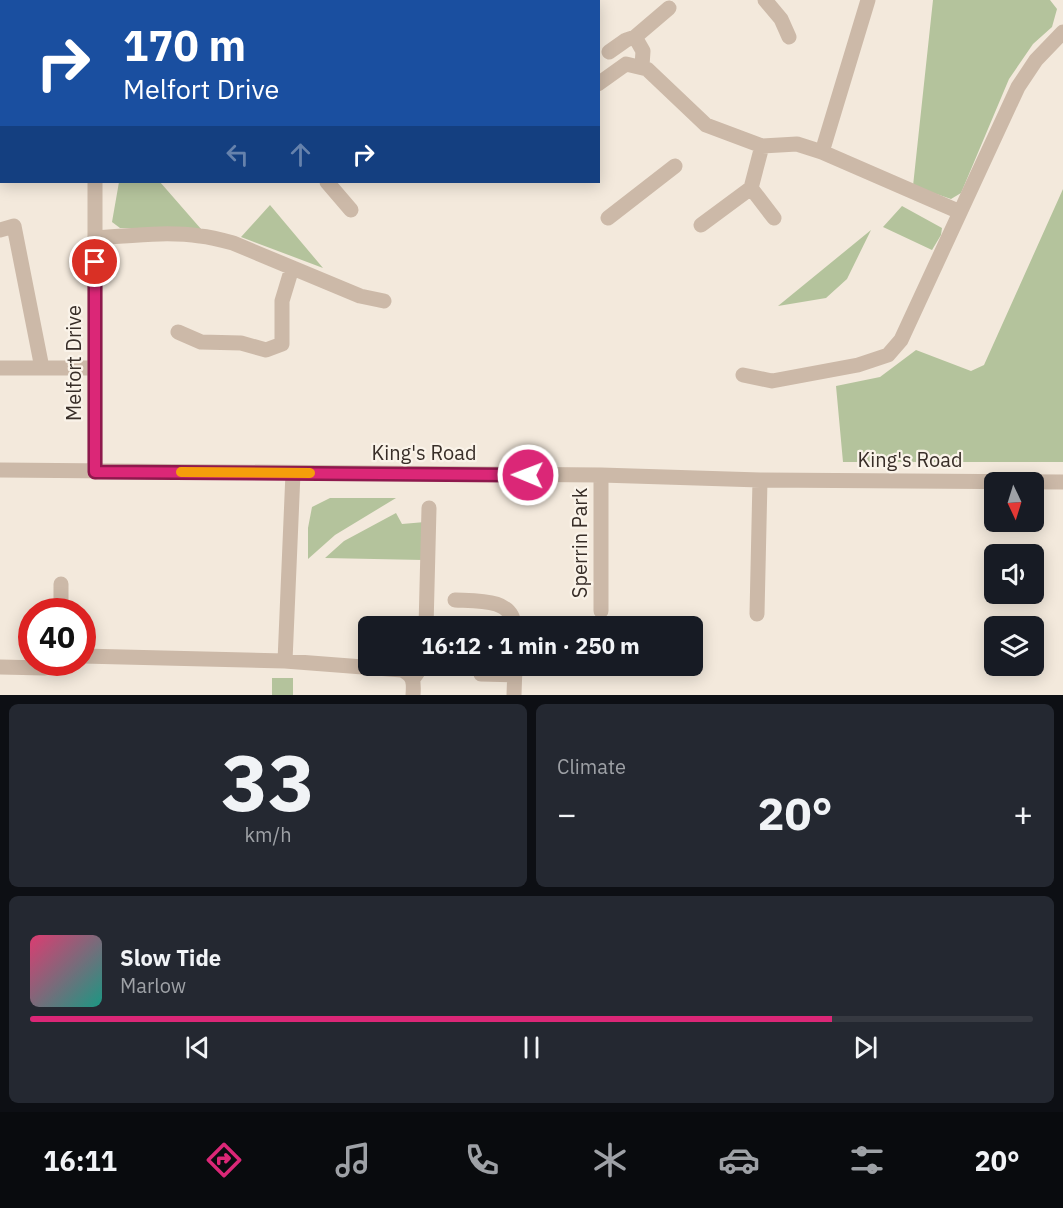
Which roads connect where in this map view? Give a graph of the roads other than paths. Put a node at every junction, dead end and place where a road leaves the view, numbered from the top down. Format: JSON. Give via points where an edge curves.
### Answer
{"nodes":[{"id":1,"x":765,"y":0,"type":"edge"},
{"id":2,"x":868,"y":0,"type":"edge"},
{"id":3,"x":669,"y":8,"type":"dead end"},
{"id":4,"x":1063,"y":32,"type":"edge"},
{"id":5,"x":635,"y":37,"type":"junction"},
{"id":6,"x":789,"y":37,"type":"dead end"},
{"id":7,"x":609,"y":52,"type":"dead end"},
{"id":8,"x":642,"y":66,"type":"junction"},
{"id":9,"x":600,"y":83,"type":"edge"},
{"id":10,"x":762,"y":146,"type":"junction"},
{"id":11,"x":822,"y":152,"type":"junction"},
{"id":12,"x":675,"y":165,"type":"dead end"},
{"id":13,"x":95,"y":183,"type":"edge"},
{"id":14,"x":328,"y":183,"type":"edge"},
{"id":15,"x":751,"y":188,"type":"junction"},
{"id":16,"x":351,"y":210,"type":"dead end"},
{"id":17,"x":960,"y":212,"type":"junction"},
{"id":18,"x":608,"y":218,"type":"dead end"},
{"id":19,"x":774,"y":218,"type":"dead end"},
{"id":20,"x":701,"y":225,"type":"dead end"},
{"id":21,"x":0,"y":230,"type":"edge"},
{"id":22,"x":95,"y":238,"type":"junction"},
{"id":23,"x":292,"y":268,"type":"junction"},
{"id":24,"x":384,"y":301,"type":"dead end"},
{"id":25,"x":178,"y":332,"type":"dead end"},
{"id":26,"x":0,"y":368,"type":"edge"},
{"id":27,"x":42,"y":368,"type":"junction"},
{"id":28,"x":94,"y":369,"type":"junction"},
{"id":29,"x":743,"y":375,"type":"dead end"},
{"id":30,"x":0,"y":470,"type":"edge"},
{"id":31,"x":95,"y":472,"type":"junction"},
{"id":32,"x":293,"y":473,"type":"junction"},
{"id":33,"x":601,"y":475,"type":"junction"},
{"id":34,"x":760,"y":480,"type":"junction"},
{"id":35,"x":1063,"y":482,"type":"edge"},
{"id":36,"x":429,"y":508,"type":"dead end"},
{"id":37,"x":61,"y":584,"type":"dead end"},
{"id":38,"x":61,"y":598,"type":"edge"},
{"id":39,"x":455,"y":600,"type":"dead end"},
{"id":40,"x":601,"y":611,"type":"dead end"},
{"id":41,"x":757,"y":614,"type":"dead end"},
{"id":42,"x":426,"y":616,"type":"edge"},
{"id":43,"x":511,"y":616,"type":"edge"},
{"id":44,"x":96,"y":656,"type":"edge"},
{"id":45,"x":285,"y":662,"type":"junction"},
{"id":46,"x":0,"y":667,"type":"edge"},
{"id":47,"x":18,"y":667,"type":"edge"},
{"id":48,"x":415,"y":676,"type":"edge"},
{"id":49,"x":515,"y":676,"type":"edge"},
{"id":50,"x":413,"y":679,"type":"junction"},
{"id":51,"x":413,"y":695,"type":"edge"},
{"id":52,"x":514,"y":695,"type":"edge"}],
"edges":[{"from":1,"to":6,"type":"street","via":[[781,19]]},
{"from":2,"to":11,"type":"street"},
{"from":3,"to":5,"type":"street"},
{"from":4,"to":17,"type":"street","via":[[1017,87]]},
{"from":5,"to":7,"type":"street"},
{"from":5,"to":8,"type":"street","via":[[643,51]]},
{"from":8,"to":9,"type":"street","via":[[626,64]]},
{"from":8,"to":10,"type":"street","via":[[706,125]]},
{"from":10,"to":11,"type":"street","via":[[797,144]]},
{"from":10,"to":15,"type":"street"},
{"from":11,"to":17,"type":"street"},
{"from":12,"to":18,"type":"street"},
{"from":13,"to":22,"type":"street","name":"Melfort Drive"},
{"from":14,"to":16,"type":"street"},
{"from":15,"to":19,"type":"street"},
{"from":15,"to":20,"type":"street"},
{"from":17,"to":29,"type":"street","via":[[901,340],[888,355],[858,365],[772,381]]},
{"from":21,"to":27,"type":"street","via":[[14,226]]},
{"from":22,"to":23,"type":"street","via":[[200,236],[233,243]]},
{"from":22,"to":28,"type":"street","name":"Melfort Drive"},
{"from":23,"to":24,"type":"street","via":[[360,296]]},
{"from":23,"to":25,"type":"street","via":[[282,301],[282,344],[266,350],[241,343],[201,342]]},
{"from":26,"to":27,"type":"street"},
{"from":27,"to":28,"type":"street"},
{"from":28,"to":31,"type":"street","name":"Melfort Drive"},
{"from":30,"to":31,"type":"street","name":"King's Road"},
{"from":31,"to":32,"type":"street","name":"King's Road"},
{"from":32,"to":33,"type":"street","name":"King's Road"},
{"from":32,"to":45,"type":"street"},
{"from":33,"to":34,"type":"street","name":"King's Road"},
{"from":33,"to":40,"type":"street","name":"Sperrin Park"},
{"from":34,"to":35,"type":"street","name":"King's Road"},
{"from":34,"to":41,"type":"street"},
{"from":36,"to":42,"type":"street"},
{"from":37,"to":38,"type":"street"},
{"from":39,"to":43,"type":"street","via":[[493,602]]},
{"from":44,"to":45,"type":"street"},
{"from":45,"to":50,"type":"street","via":[[402,670]]},
{"from":46,"to":47,"type":"street"},
{"from":48,"to":50,"type":"street"},
{"from":49,"to":52,"type":"street"},
{"from":50,"to":51,"type":"street"}]}
